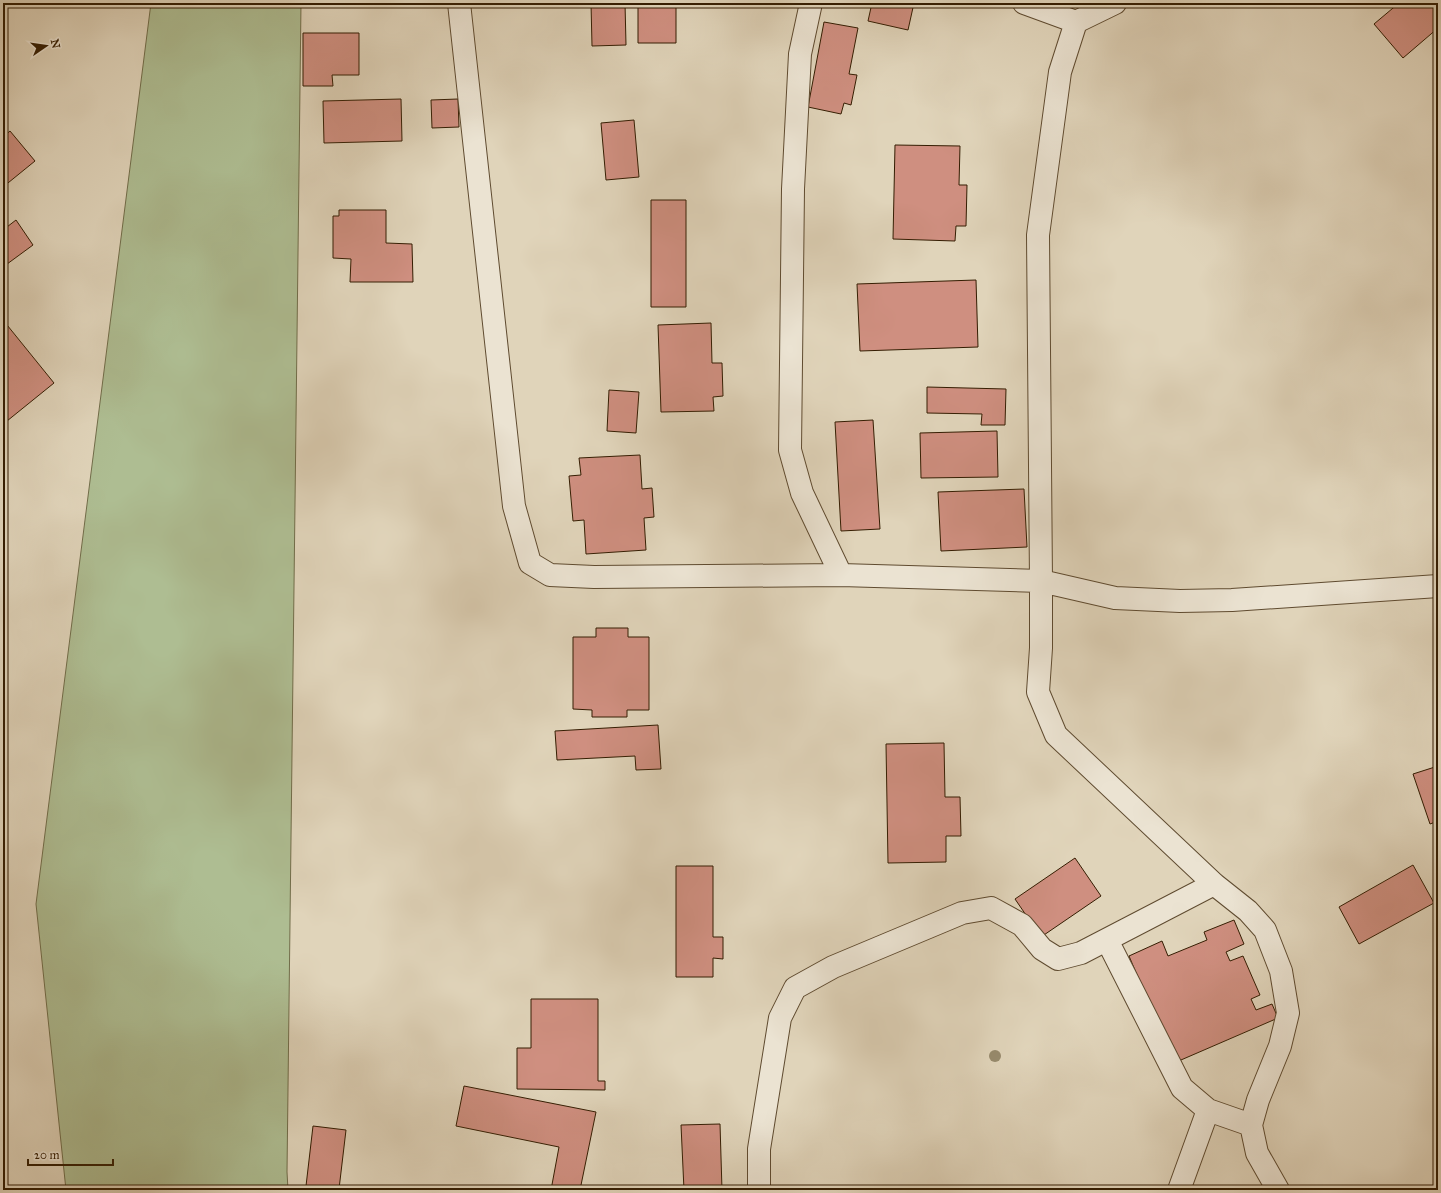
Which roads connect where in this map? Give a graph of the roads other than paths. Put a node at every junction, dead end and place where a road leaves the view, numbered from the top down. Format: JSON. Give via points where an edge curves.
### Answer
{"nodes":[{"id":1,"x":459,"y":3,"type":"edge"},
{"id":2,"x":810,"y":3,"type":"edge"},
{"id":3,"x":1024,"y":3,"type":"edge"},
{"id":4,"x":1115,"y":3,"type":"edge"},
{"id":5,"x":1076,"y":22,"type":"junction"},
{"id":6,"x":841,"y":575,"type":"junction"},
{"id":7,"x":1042,"y":581,"type":"junction"},
{"id":8,"x":1438,"y":586,"type":"edge"},
{"id":9,"x":1214,"y":884,"type":"junction"},
{"id":10,"x":1107,"y":940,"type":"junction"},
{"id":11,"x":1208,"y":1110,"type":"junction"},
{"id":12,"x":1251,"y":1125,"type":"junction"},
{"id":13,"x":759,"y":1190,"type":"edge"},
{"id":14,"x":1179,"y":1190,"type":"edge"},
{"id":15,"x":1278,"y":1190,"type":"edge"}],
"edges":[{"from":1,"to":6,"type":"street","via":[[514,506],[530,564],[550,575],[594,577]]},
{"from":2,"to":6,"type":"street","via":[[800,54],[793,189],[790,450],[802,493]]},
{"from":3,"to":5,"type":"street"},
{"from":4,"to":5,"type":"street"},
{"from":5,"to":7,"type":"street","via":[[1060,72],[1038,234]]},
{"from":6,"to":7,"type":"street"},
{"from":7,"to":8,"type":"street","via":[[1115,598],[1180,601],[1232,600]]},
{"from":7,"to":9,"type":"street","via":[[1038,692],[1056,735]]},
{"from":9,"to":10,"type":"street"},
{"from":9,"to":12,"type":"street","via":[[1248,911],[1265,930],[1281,971],[1288,1013],[1280,1046],[1258,1100]]},
{"from":10,"to":11,"type":"street","via":[[1182,1088]]},
{"from":10,"to":13,"type":"street","via":[[1081,953],[1058,959],[1042,949],[1022,925],[992,908],[962,913],[833,967],[795,988],[780,1018],[759,1149]]},
{"from":11,"to":12,"type":"street"},
{"from":11,"to":14,"type":"street"},
{"from":12,"to":15,"type":"street","via":[[1257,1153]]}]}
